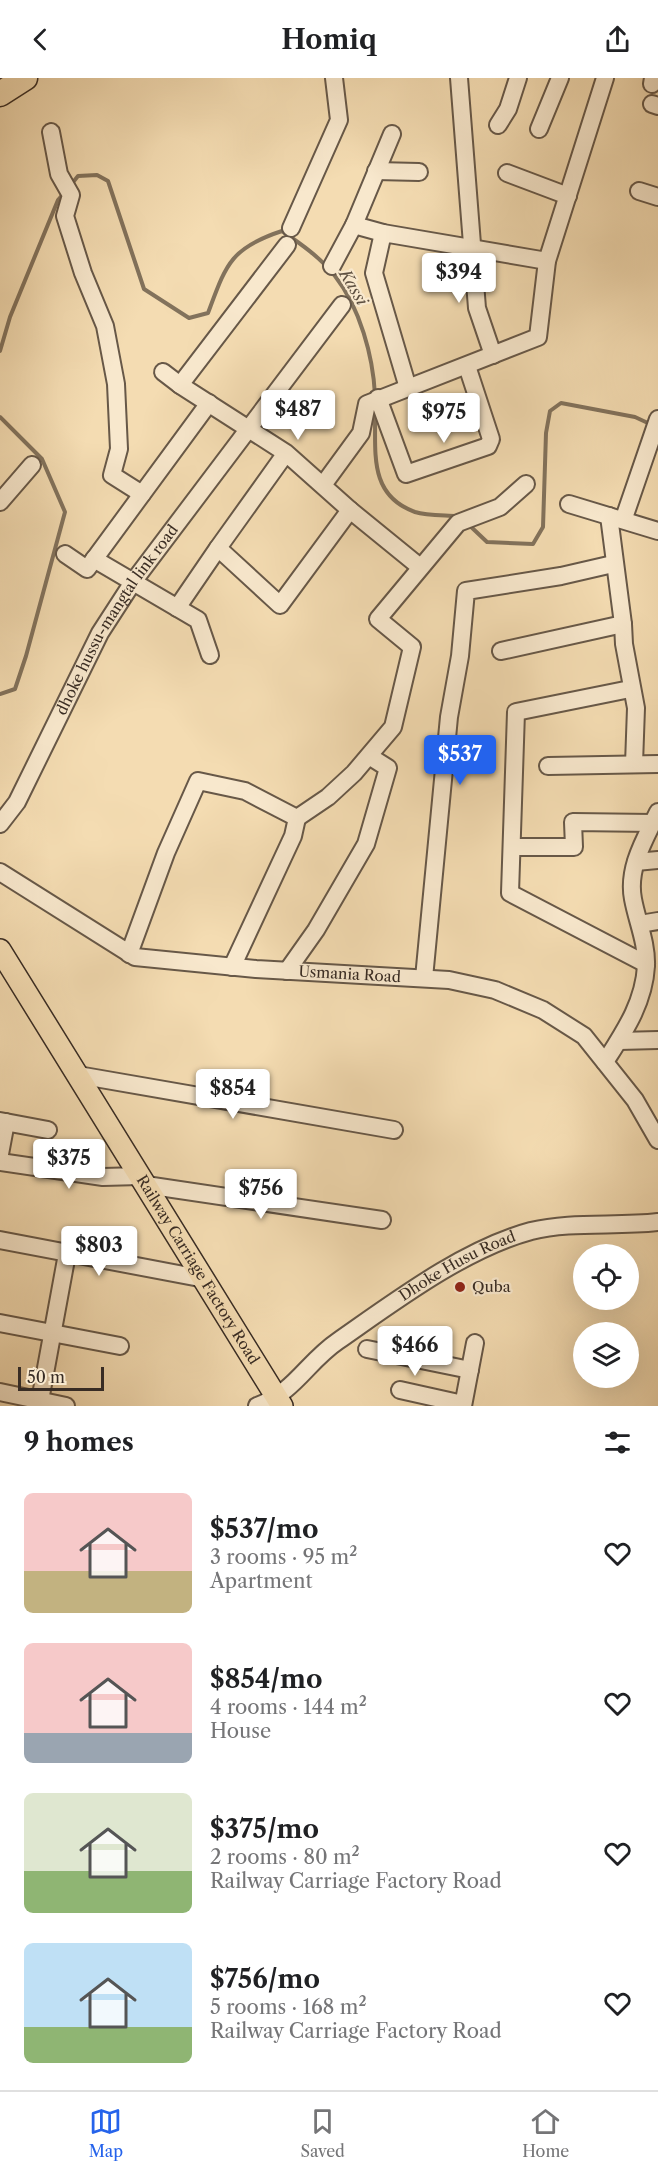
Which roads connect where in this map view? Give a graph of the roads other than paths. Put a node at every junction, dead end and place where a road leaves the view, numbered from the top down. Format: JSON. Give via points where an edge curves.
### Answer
{"nodes":[{"id":1,"x":25,"y":78,"type":"edge"},
{"id":2,"x":334,"y":78,"type":"edge"},
{"id":3,"x":459,"y":78,"type":"edge"},
{"id":4,"x":518,"y":78,"type":"edge"},
{"id":5,"x":560,"y":78,"type":"edge"},
{"id":6,"x":605,"y":78,"type":"edge"},
{"id":7,"x":0,"y":94,"type":"edge"},
{"id":8,"x":498,"y":125,"type":"dead end"},
{"id":9,"x":538,"y":129,"type":"dead end"},
{"id":10,"x":51,"y":132,"type":"dead end"},
{"id":11,"x":392,"y":134,"type":"dead end"},
{"id":12,"x":376,"y":171,"type":"junction"},
{"id":13,"x":419,"y":172,"type":"dead end"},
{"id":14,"x":507,"y":173,"type":"dead end"},
{"id":15,"x":639,"y":191,"type":"dead end"},
{"id":16,"x":568,"y":196,"type":"junction"},
{"id":17,"x":658,"y":197,"type":"edge"},
{"id":18,"x":354,"y":225,"type":"junction"},
{"id":19,"x":291,"y":228,"type":"dead end"},
{"id":20,"x":383,"y":233,"type":"junction"},
{"id":21,"x":287,"y":245,"type":"dead end"},
{"id":22,"x":473,"y":249,"type":"junction"},
{"id":23,"x":547,"y":261,"type":"junction"},
{"id":24,"x":332,"y":266,"type":"dead end"},
{"id":25,"x":342,"y":305,"type":"dead end"},
{"id":26,"x":493,"y":356,"type":"junction"},
{"id":27,"x":466,"y":366,"type":"junction"},
{"id":28,"x":163,"y":372,"type":"dead end"},
{"id":29,"x":180,"y":385,"type":"junction"},
{"id":30,"x":408,"y":388,"type":"junction"},
{"id":31,"x":373,"y":401,"type":"junction"},
{"id":32,"x":209,"y":403,"type":"junction"},
{"id":33,"x":658,"y":419,"type":"edge"},
{"id":34,"x":249,"y":427,"type":"junction"},
{"id":35,"x":286,"y":453,"type":"junction"},
{"id":36,"x":32,"y":465,"type":"dead end"},
{"id":37,"x":525,"y":484,"type":"dead end"},
{"id":38,"x":323,"y":485,"type":"junction"},
{"id":39,"x":142,"y":494,"type":"junction"},
{"id":40,"x":0,"y":502,"type":"edge"},
{"id":41,"x":569,"y":504,"type":"dead end"},
{"id":42,"x":350,"y":510,"type":"junction"},
{"id":43,"x":616,"y":517,"type":"junction"},
{"id":44,"x":658,"y":531,"type":"edge"},
{"id":45,"x":218,"y":548,"type":"junction"},
{"id":46,"x":65,"y":554,"type":"dead end"},
{"id":47,"x":94,"y":559,"type":"junction"},
{"id":48,"x":614,"y":564,"type":"junction"},
{"id":49,"x":420,"y":567,"type":"junction"},
{"id":50,"x":133,"y":582,"type":"junction"},
{"id":51,"x":177,"y":608,"type":"junction"},
{"id":52,"x":624,"y":624,"type":"junction"},
{"id":53,"x":501,"y":651,"type":"dead end"},
{"id":54,"x":210,"y":655,"type":"dead end"},
{"id":55,"x":630,"y":689,"type":"junction"},
{"id":56,"x":369,"y":756,"type":"junction"},
{"id":57,"x":634,"y":764,"type":"junction"},
{"id":58,"x":658,"y":764,"type":"edge"},
{"id":59,"x":548,"y":766,"type":"dead end"},
{"id":60,"x":297,"y":818,"type":"junction"},
{"id":61,"x":655,"y":818,"type":"edge"},
{"id":62,"x":0,"y":824,"type":"edge"},
{"id":63,"x":512,"y":847,"type":"junction"},
{"id":64,"x":658,"y":860,"type":"edge"},
{"id":65,"x":636,"y":862,"type":"junction"},
{"id":66,"x":0,"y":872,"type":"edge"},
{"id":67,"x":658,"y":921,"type":"edge"},
{"id":68,"x":640,"y":924,"type":"junction"},
{"id":69,"x":0,"y":950,"type":"edge"},
{"id":70,"x":129,"y":954,"type":"junction"},
{"id":71,"x":646,"y":964,"type":"junction"},
{"id":72,"x":232,"y":967,"type":"junction"},
{"id":73,"x":287,"y":971,"type":"junction"},
{"id":74,"x":424,"y":978,"type":"junction"},
{"id":75,"x":658,"y":1040,"type":"edge"},
{"id":76,"x":619,"y":1041,"type":"junction"},
{"id":77,"x":605,"y":1062,"type":"junction"},
{"id":78,"x":78,"y":1076,"type":"junction"},
{"id":79,"x":3,"y":1121,"type":"edge"},
{"id":80,"x":48,"y":1130,"type":"dead end"},
{"id":81,"x":394,"y":1130,"type":"dead end"},
{"id":82,"x":658,"y":1140,"type":"edge"},
{"id":83,"x":0,"y":1154,"type":"edge"},
{"id":84,"x":0,"y":1162,"type":"edge"},
{"id":85,"x":143,"y":1180,"type":"junction"},
{"id":86,"x":382,"y":1220,"type":"dead end"},
{"id":87,"x":658,"y":1222,"type":"edge"},
{"id":88,"x":0,"y":1240,"type":"edge"},
{"id":89,"x":67,"y":1254,"type":"junction"},
{"id":90,"x":206,"y":1279,"type":"junction"},
{"id":91,"x":0,"y":1323,"type":"edge"},
{"id":92,"x":52,"y":1333,"type":"junction"},
{"id":93,"x":475,"y":1343,"type":"dead end"},
{"id":94,"x":120,"y":1346,"type":"dead end"},
{"id":95,"x":368,"y":1349,"type":"dead end"},
{"id":96,"x":470,"y":1370,"type":"junction"},
{"id":97,"x":400,"y":1390,"type":"dead end"},
{"id":98,"x":0,"y":1392,"type":"edge"},
{"id":99,"x":280,"y":1402,"type":"edge"},
{"id":100,"x":39,"y":1403,"type":"edge"},
{"id":101,"x":463,"y":1405,"type":"edge"},
{"id":102,"x":66,"y":1406,"type":"edge"},
{"id":103,"x":257,"y":1406,"type":"edge"}],
"edges":[{"from":1,"to":7,"type":"highway"},
{"from":2,"to":19,"type":"street","via":[[339,120]]},
{"from":3,"to":22,"type":"street"},
{"from":4,"to":8,"type":"street"},
{"from":5,"to":9,"type":"street"},
{"from":6,"to":16,"type":"street"},
{"from":10,"to":39,"type":"street","via":[[60,174],[71,195],[64,216],[108,338],[116,384],[119,449],[112,475]]},
{"from":11,"to":12,"type":"street"},
{"from":12,"to":13,"type":"street"},
{"from":12,"to":18,"type":"street"},
{"from":14,"to":16,"type":"street"},
{"from":15,"to":17,"type":"street"},
{"from":16,"to":23,"type":"street"},
{"from":18,"to":20,"type":"street"},
{"from":18,"to":24,"type":"street"},
{"from":20,"to":22,"type":"street"},
{"from":20,"to":30,"type":"street","via":[[374,273]]},
{"from":21,"to":29,"type":"street"},
{"from":22,"to":23,"type":"street"},
{"from":22,"to":26,"type":"street","via":[[477,308]]},
{"from":23,"to":26,"type":"street","via":[[538,338]]},
{"from":25,"to":34,"type":"street","name":"dhoke hussu-mangtal link road"},
{"from":26,"to":27,"type":"street"},
{"from":27,"to":30,"type":"street"},
{"from":27,"to":31,"type":"street","via":[[491,439],[488,446],[406,474]]},
{"from":28,"to":29,"type":"street"},
{"from":29,"to":32,"type":"street"},
{"from":30,"to":31,"type":"street"},
{"from":31,"to":38,"type":"street","via":[[361,433]]},
{"from":32,"to":34,"type":"street"},
{"from":32,"to":39,"type":"street"},
{"from":33,"to":43,"type":"street"},
{"from":34,"to":35,"type":"street"},
{"from":34,"to":50,"type":"street","name":"dhoke hussu-mangtal link road"},
{"from":35,"to":38,"type":"street"},
{"from":35,"to":45,"type":"street"},
{"from":36,"to":40,"type":"street"},
{"from":37,"to":49,"type":"street","via":[[500,507],[454,527]]},
{"from":38,"to":42,"type":"street"},
{"from":39,"to":47,"type":"street"},
{"from":41,"to":43,"type":"street"},
{"from":42,"to":45,"type":"street","via":[[280,605]]},
{"from":42,"to":49,"type":"street"},
{"from":43,"to":44,"type":"street"},
{"from":43,"to":48,"type":"street"},
{"from":45,"to":51,"type":"street"},
{"from":46,"to":47,"type":"street","via":[[87,569]]},
{"from":47,"to":50,"type":"street"},
{"from":48,"to":52,"type":"street"},
{"from":48,"to":74,"type":"street","via":[[466,591],[449,717]]},
{"from":49,"to":56,"type":"street","via":[[378,619],[412,647],[393,727]]},
{"from":50,"to":51,"type":"street"},
{"from":50,"to":62,"type":"street","name":"dhoke hussu-mangtal link road","via":[[100,633],[17,802]]},
{"from":51,"to":54,"type":"street","via":[[198,620]]},
{"from":52,"to":53,"type":"street"},
{"from":52,"to":55,"type":"street"},
{"from":55,"to":57,"type":"street","via":[[636,708]]},
{"from":55,"to":63,"type":"street","via":[[516,712]]},
{"from":56,"to":60,"type":"street","via":[[328,797]]},
{"from":56,"to":73,"type":"street","via":[[388,768],[366,844]]},
{"from":57,"to":58,"type":"street"},
{"from":57,"to":59,"type":"street"},
{"from":60,"to":70,"type":"street","via":[[245,791],[198,781],[166,853]]},
{"from":60,"to":72,"type":"street","via":[[293,836]]},
{"from":61,"to":63,"type":"street","via":[[573,822],[574,847]]},
{"from":61,"to":65,"type":"street"},
{"from":63,"to":71,"type":"street","via":[[510,893]]},
{"from":64,"to":65,"type":"street"},
{"from":65,"to":68,"type":"street","via":[[631,881]]},
{"from":66,"to":70,"type":"street","name":"Usmania Road"},
{"from":67,"to":68,"type":"street"},
{"from":68,"to":71,"type":"street"},
{"from":69,"to":78,"type":"main road","name":"Railway Carriage Factory Road"},
{"from":70,"to":72,"type":"street","name":"Usmania Road"},
{"from":71,"to":76,"type":"street","via":[[631,1022]]},
{"from":72,"to":73,"type":"street","name":"Usmania Road"},
{"from":73,"to":74,"type":"street","name":"Usmania Road"},
{"from":74,"to":77,"type":"street","name":"Usmania Road","via":[[495,990],[543,1011],[584,1035]]},
{"from":75,"to":76,"type":"street"},
{"from":76,"to":77,"type":"street"},
{"from":77,"to":82,"type":"street","name":"Usmania Road","via":[[635,1100]]},
{"from":78,"to":81,"type":"street"},
{"from":78,"to":85,"type":"main road","name":"Railway Carriage Factory Road"},
{"from":79,"to":80,"type":"street"},
{"from":79,"to":83,"type":"street"},
{"from":84,"to":85,"type":"street","via":[[103,1178]]},
{"from":85,"to":86,"type":"street"},
{"from":85,"to":90,"type":"main road","name":"Railway Carriage Factory Road"},
{"from":87,"to":99,"type":"street","name":"Dhoke Husu Road","via":[[564,1227],[532,1231],[504,1241],[436,1275],[334,1343]]},
{"from":88,"to":89,"type":"street"},
{"from":89,"to":90,"type":"street"},
{"from":89,"to":92,"type":"street"},
{"from":90,"to":99,"type":"main road","name":"Railway Carriage Factory Road"},
{"from":91,"to":92,"type":"street"},
{"from":92,"to":94,"type":"street"},
{"from":92,"to":100,"type":"street"},
{"from":93,"to":96,"type":"street"},
{"from":95,"to":96,"type":"street"},
{"from":96,"to":101,"type":"street"},
{"from":97,"to":101,"type":"street"},
{"from":98,"to":100,"type":"street"},
{"from":99,"to":103,"type":"street","name":"Dhoke Husu Road"},
{"from":100,"to":102,"type":"street"}]}
